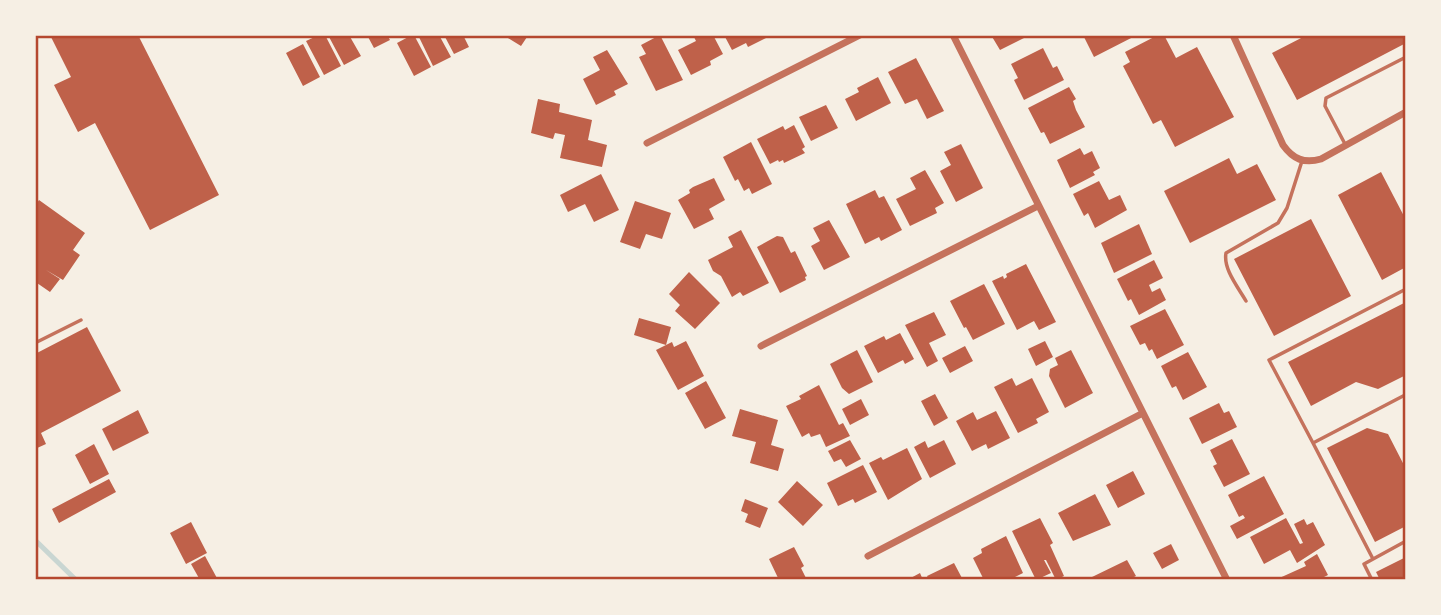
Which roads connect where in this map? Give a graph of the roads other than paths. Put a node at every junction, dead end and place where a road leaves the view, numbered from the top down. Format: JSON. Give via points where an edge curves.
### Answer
{"nodes":[{"id":1,"x":860,"y":35,"type":"edge"},
{"id":2,"x":953,"y":35,"type":"edge"},
{"id":3,"x":1233,"y":35,"type":"edge"},
{"id":4,"x":1406,"y":57,"type":"edge"},
{"id":5,"x":1406,"y":112,"type":"edge"},
{"id":6,"x":647,"y":144,"type":"dead end"},
{"id":7,"x":1345,"y":145,"type":"junction"},
{"id":8,"x":1302,"y":161,"type":"junction"},
{"id":9,"x":1038,"y":205,"type":"junction"},
{"id":10,"x":1406,"y":289,"type":"edge"},
{"id":11,"x":1246,"y":301,"type":"dead end"},
{"id":12,"x":80,"y":320,"type":"dead end"},
{"id":13,"x":35,"y":343,"type":"edge"},
{"id":14,"x":761,"y":346,"type":"dead end"},
{"id":15,"x":1405,"y":396,"type":"edge"},
{"id":16,"x":1143,"y":413,"type":"junction"},
{"id":17,"x":1313,"y":443,"type":"junction"},
{"id":18,"x":1406,"y":541,"type":"edge"},
{"id":19,"x":868,"y":555,"type":"dead end"},
{"id":20,"x":1373,"y":559,"type":"junction"},
{"id":21,"x":1227,"y":580,"type":"edge"},
{"id":22,"x":1372,"y":580,"type":"edge"}],
"edges":[{"from":1,"to":6,"type":"street"},
{"from":2,"to":9,"type":"street"},
{"from":3,"to":8,"type":"street","via":[[1283,145]]},
{"from":4,"to":7,"type":"lane","via":[[1326,98],[1325,106]]},
{"from":5,"to":7,"type":"street"},
{"from":7,"to":8,"type":"street","via":[[1321,159]]},
{"from":8,"to":11,"type":"lane","via":[[1278,223],[1226,253],[1228,270]]},
{"from":9,"to":14,"type":"street"},
{"from":9,"to":16,"type":"street"},
{"from":10,"to":17,"type":"lane","via":[[1269,360]]},
{"from":12,"to":13,"type":"lane"},
{"from":15,"to":17,"type":"lane"},
{"from":16,"to":19,"type":"street"},
{"from":16,"to":21,"type":"street"},
{"from":17,"to":20,"type":"lane"},
{"from":18,"to":20,"type":"lane"},
{"from":20,"to":22,"type":"lane","via":[[1364,564]]}]}
